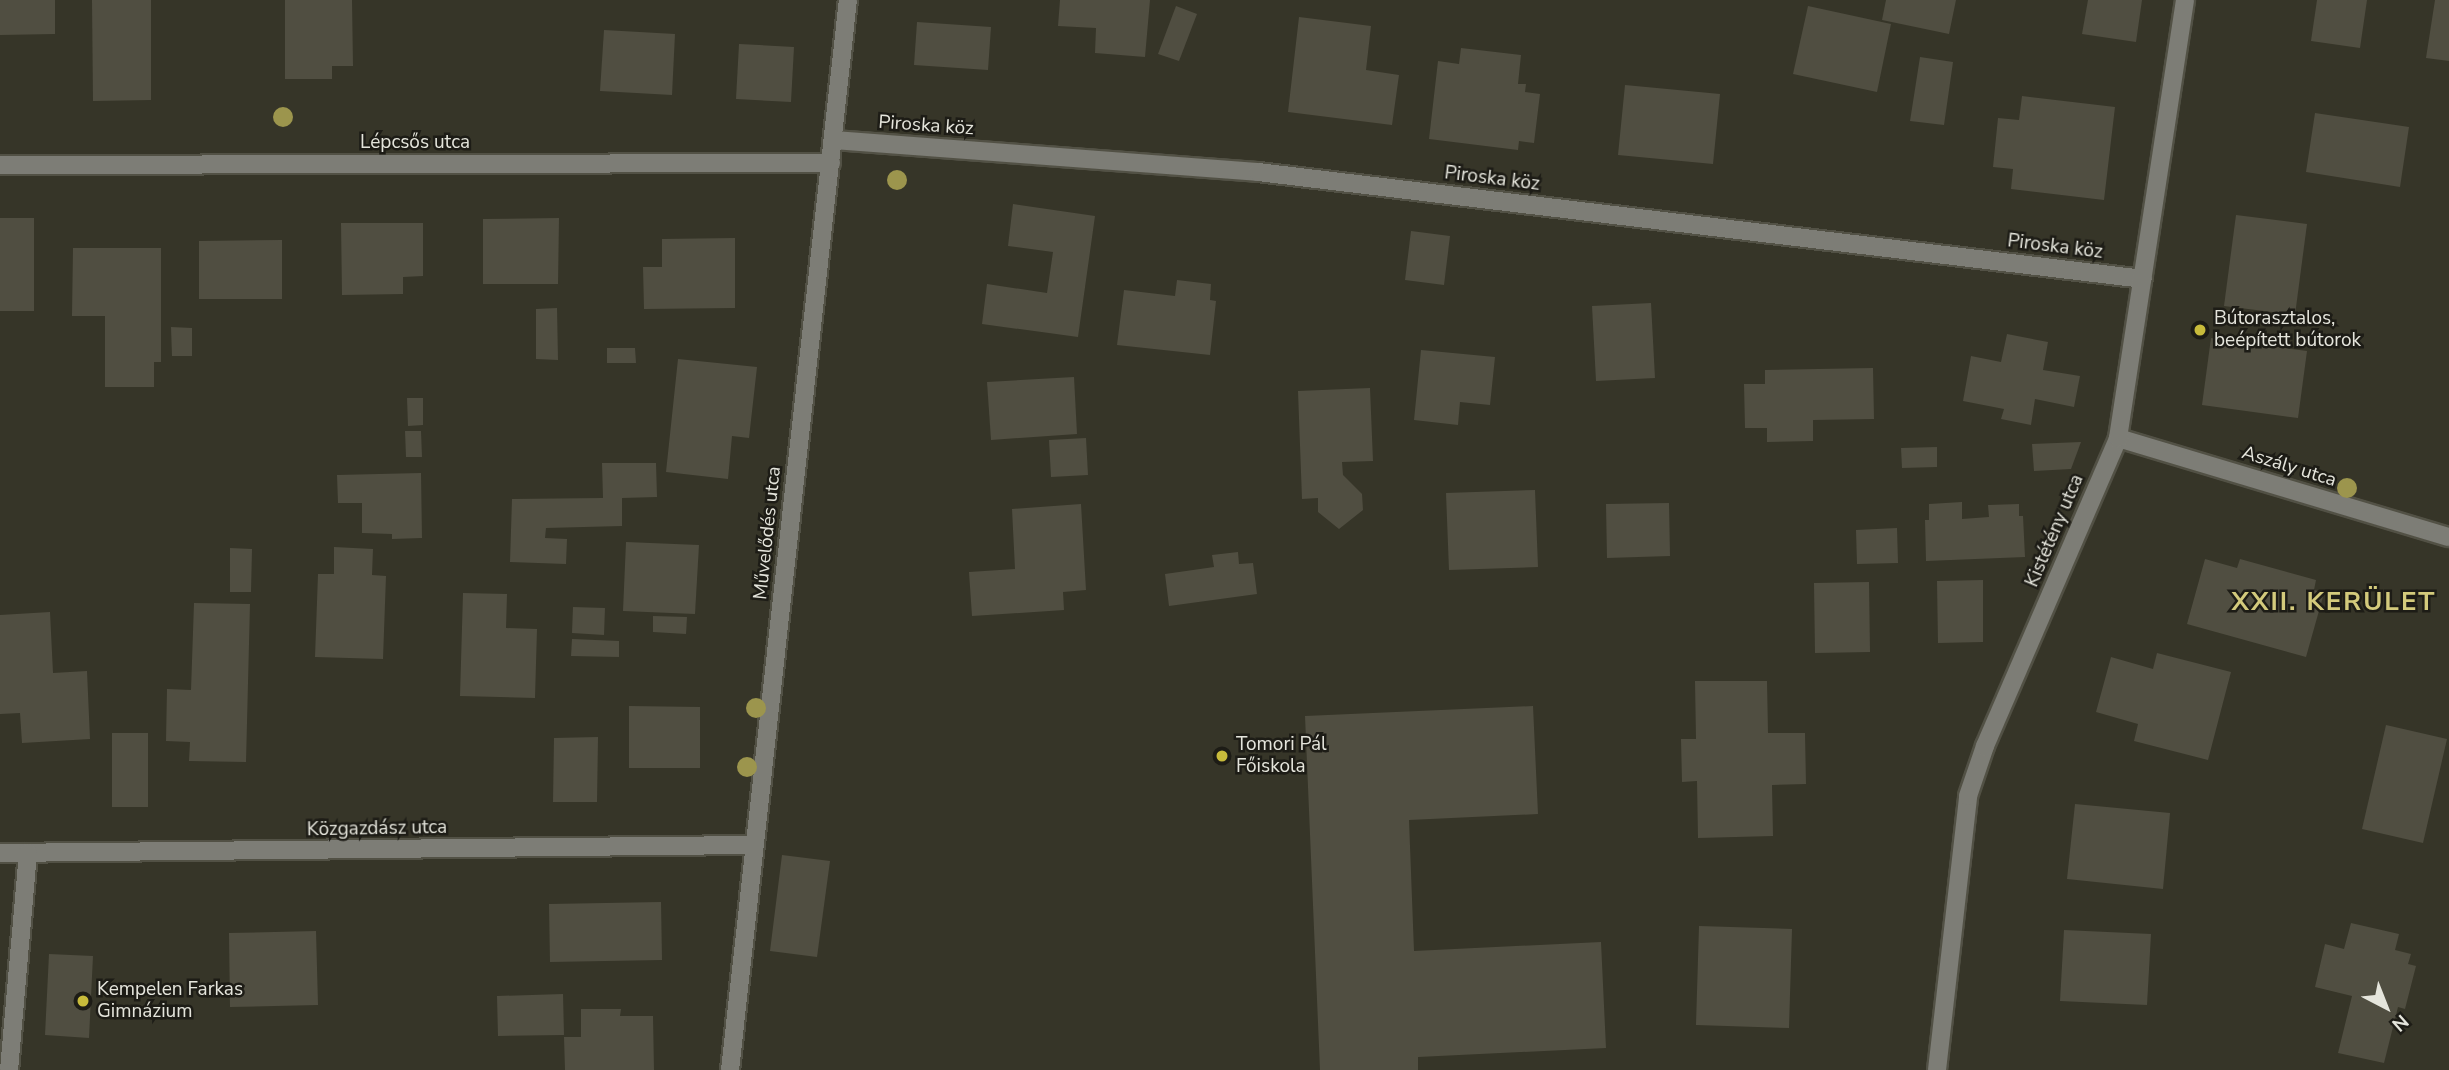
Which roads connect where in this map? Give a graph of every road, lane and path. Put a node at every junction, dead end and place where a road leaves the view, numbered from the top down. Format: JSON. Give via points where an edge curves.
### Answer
{"nodes":[{"id":1,"x":848,"y":0,"type":"edge"},
{"id":2,"x":2185,"y":0,"type":"edge"},
{"id":3,"x":833,"y":140,"type":"junction"},
{"id":4,"x":831,"y":163,"type":"junction"},
{"id":5,"x":0,"y":164,"type":"edge"},
{"id":6,"x":2143,"y":279,"type":"junction"},
{"id":7,"x":2118,"y":438,"type":"junction"},
{"id":8,"x":2449,"y":537,"type":"edge"},
{"id":9,"x":754,"y":845,"type":"junction"},
{"id":10,"x":0,"y":853,"type":"edge"},
{"id":11,"x":28,"y":853,"type":"junction"},
{"id":12,"x":9,"y":1070,"type":"edge"},
{"id":13,"x":730,"y":1070,"type":"edge"},
{"id":14,"x":1937,"y":1070,"type":"edge"}],
"edges":[{"from":1,"to":3,"type":"street","name":"Művelődés utca"},
{"from":2,"to":6,"type":"street","name":"Kistétény utca"},
{"from":3,"to":4,"type":"street","name":"Művelődés utca"},
{"from":3,"to":6,"type":"street","name":"Piroska köz","via":[[1258,172]]},
{"from":4,"to":5,"type":"street","name":"Lépcsős utca"},
{"from":4,"to":9,"type":"street","name":"Művelődés utca"},
{"from":6,"to":7,"type":"street","name":"Kistétény utca"},
{"from":7,"to":8,"type":"street","name":"Aszály utca"},
{"from":7,"to":14,"type":"street","name":"Kistétény utca","via":[[1984,746],[1968,796]]},
{"from":9,"to":11,"type":"street","name":"Közgazdász utca"},
{"from":9,"to":13,"type":"street","name":"Művelődés utca"},
{"from":10,"to":11,"type":"street","name":"Közgazdász utca"},
{"from":11,"to":12,"type":"street"}]}
